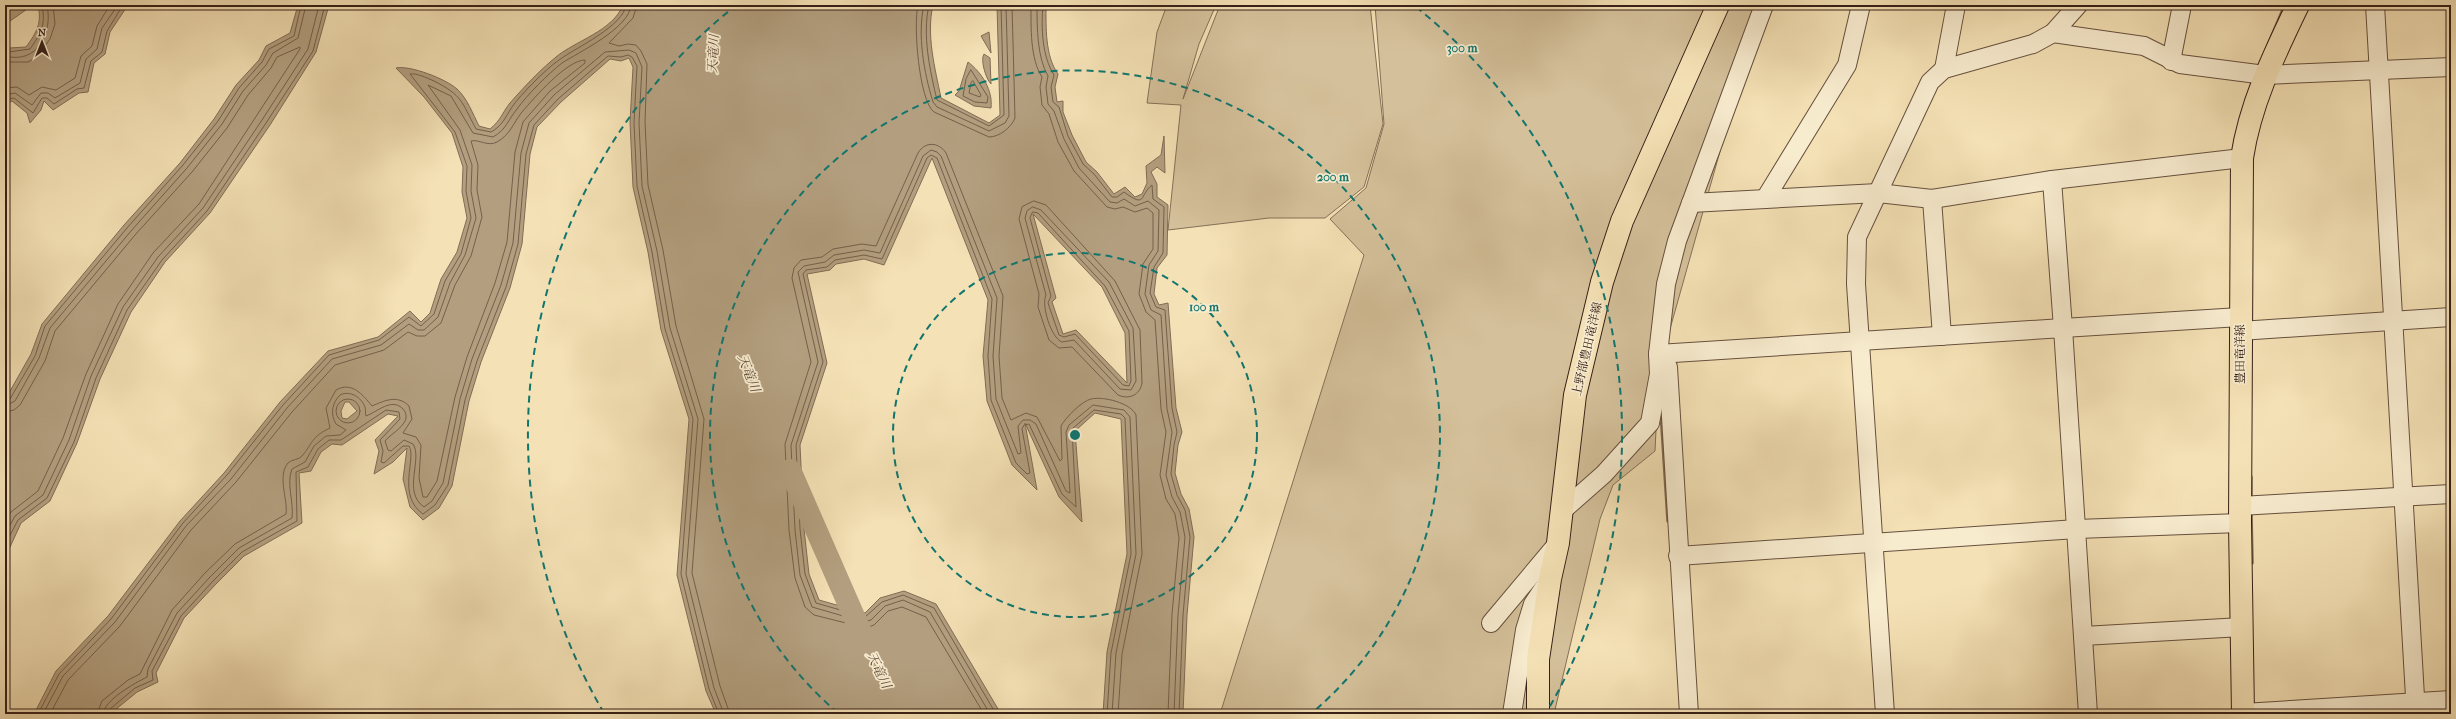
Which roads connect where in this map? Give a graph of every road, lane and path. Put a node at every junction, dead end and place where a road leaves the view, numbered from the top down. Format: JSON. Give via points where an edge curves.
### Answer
{"nodes":[{"id":1,"x":1718,"y":5,"type":"edge"},
{"id":2,"x":1764,"y":5,"type":"edge"},
{"id":3,"x":1861,"y":5,"type":"edge"},
{"id":4,"x":1956,"y":5,"type":"edge"},
{"id":5,"x":2078,"y":5,"type":"edge"},
{"id":6,"x":2182,"y":5,"type":"edge"},
{"id":7,"x":2298,"y":5,"type":"edge"},
{"id":8,"x":2375,"y":5,"type":"edge"},
{"id":9,"x":2053,"y":33,"type":"junction"},
{"id":10,"x":2171,"y":61,"type":"junction"},
{"id":11,"x":2451,"y":67,"type":"edge"},
{"id":12,"x":1944,"y":69,"type":"junction"},
{"id":13,"x":2380,"y":71,"type":"junction"},
{"id":14,"x":2265,"y":75,"type":"junction"},
{"id":15,"x":2242,"y":158,"type":"junction"},
{"id":16,"x":2052,"y":180,"type":"junction"},
{"id":17,"x":1878,"y":193,"type":"junction"},
{"id":18,"x":1764,"y":199,"type":"junction"},
{"id":19,"x":1932,"y":199,"type":"junction"},
{"id":20,"x":1691,"y":202,"type":"junction"},
{"id":21,"x":2451,"y":317,"type":"edge"},
{"id":22,"x":2394,"y":320,"type":"junction"},
{"id":23,"x":2240,"y":324,"type":"junction"},
{"id":24,"x":2063,"y":328,"type":"junction"},
{"id":25,"x":1942,"y":336,"type":"junction"},
{"id":26,"x":1861,"y":342,"type":"junction"},
{"id":27,"x":1662,"y":354,"type":"junction"},
{"id":28,"x":2451,"y":494,"type":"edge"},
{"id":29,"x":2404,"y":496,"type":"junction"},
{"id":30,"x":1562,"y":511,"type":"junction"},
{"id":31,"x":2240,"y":515,"type":"junction"},
{"id":32,"x":2077,"y":529,"type":"junction"},
{"id":33,"x":1874,"y":542,"type":"junction"},
{"id":34,"x":1558,"y":543,"type":"junction"},
{"id":35,"x":1678,"y":556,"type":"junction"},
{"id":36,"x":1550,"y":579,"type":"junction"},
{"id":37,"x":1490,"y":623,"type":"dead end"},
{"id":38,"x":2242,"y":626,"type":"junction"},
{"id":39,"x":2083,"y":636,"type":"junction"},
{"id":40,"x":2451,"y":700,"type":"edge"},
{"id":41,"x":2416,"y":708,"type":"edge"},
{"id":42,"x":1512,"y":714,"type":"edge"},
{"id":43,"x":1538,"y":714,"type":"edge"},
{"id":44,"x":1689,"y":714,"type":"edge"},
{"id":45,"x":1885,"y":714,"type":"edge"},
{"id":46,"x":2088,"y":714,"type":"edge"},
{"id":47,"x":2243,"y":714,"type":"edge"}],
"edges":[{"from":1,"to":30,"type":"main road","name":"上野部豊田竜洋線","via":[[1622,221],[1602,282],[1575,395]]},
{"from":2,"to":20,"type":"street"},
{"from":3,"to":18,"type":"street","via":[[1847,65]]},
{"from":4,"to":12,"type":"street"},
{"from":5,"to":9,"type":"street"},
{"from":6,"to":10,"type":"street"},
{"from":7,"to":14,"type":"main road","name":"豊田竜洋線"},
{"from":8,"to":13,"type":"street"},
{"from":9,"to":10,"type":"street","via":[[2144,46]]},
{"from":9,"to":12,"type":"street","via":[[2033,44]]},
{"from":10,"to":14,"type":"street"},
{"from":11,"to":13,"type":"street"},
{"from":12,"to":17,"type":"street","via":[[1930,82]]},
{"from":13,"to":14,"type":"street"},
{"from":13,"to":22,"type":"street"},
{"from":14,"to":15,"type":"main road","name":"豊田竜洋線","via":[[2246,130]]},
{"from":15,"to":16,"type":"street"},
{"from":15,"to":23,"type":"main road","name":"豊田竜洋線"},
{"from":16,"to":19,"type":"street"},
{"from":16,"to":24,"type":"street"},
{"from":17,"to":18,"type":"street"},
{"from":17,"to":19,"type":"street"},
{"from":17,"to":26,"type":"street","via":[[1857,237],[1856,284]]},
{"from":18,"to":20,"type":"street"},
{"from":19,"to":25,"type":"street"},
{"from":20,"to":27,"type":"street","via":[[1677,241],[1666,284]]},
{"from":21,"to":22,"type":"street"},
{"from":22,"to":23,"type":"street"},
{"from":22,"to":29,"type":"street"},
{"from":23,"to":24,"type":"street"},
{"from":23,"to":31,"type":"main road","name":"豊田竜洋線"},
{"from":24,"to":25,"type":"street"},
{"from":24,"to":32,"type":"street"},
{"from":25,"to":26,"type":"street"},
{"from":26,"to":27,"type":"street"},
{"from":26,"to":33,"type":"street"},
{"from":27,"to":30,"type":"street","via":[[1650,423],[1604,474]]},
{"from":27,"to":35,"type":"street"},
{"from":28,"to":29,"type":"street"},
{"from":29,"to":31,"type":"street"},
{"from":29,"to":41,"type":"street"},
{"from":30,"to":34,"type":"main road","name":"上野部豊田竜洋線"},
{"from":31,"to":32,"type":"street"},
{"from":31,"to":38,"type":"main road","name":"豊田竜洋線"},
{"from":32,"to":33,"type":"street"},
{"from":32,"to":39,"type":"street"},
{"from":33,"to":35,"type":"street"},
{"from":33,"to":45,"type":"street"},
{"from":34,"to":36,"type":"main road","name":"上野部豊田竜洋線"},
{"from":34,"to":37,"type":"street"},
{"from":35,"to":44,"type":"street"},
{"from":36,"to":42,"type":"street","via":[[1533,604],[1525,630]]},
{"from":36,"to":43,"type":"main road","name":"上野部豊田竜洋線","via":[[1538,660]]},
{"from":38,"to":39,"type":"street"},
{"from":38,"to":47,"type":"main road","name":"豊田竜洋線"},
{"from":39,"to":46,"type":"street"},
{"from":40,"to":41,"type":"street"},
{"from":41,"to":47,"type":"street"}]}
